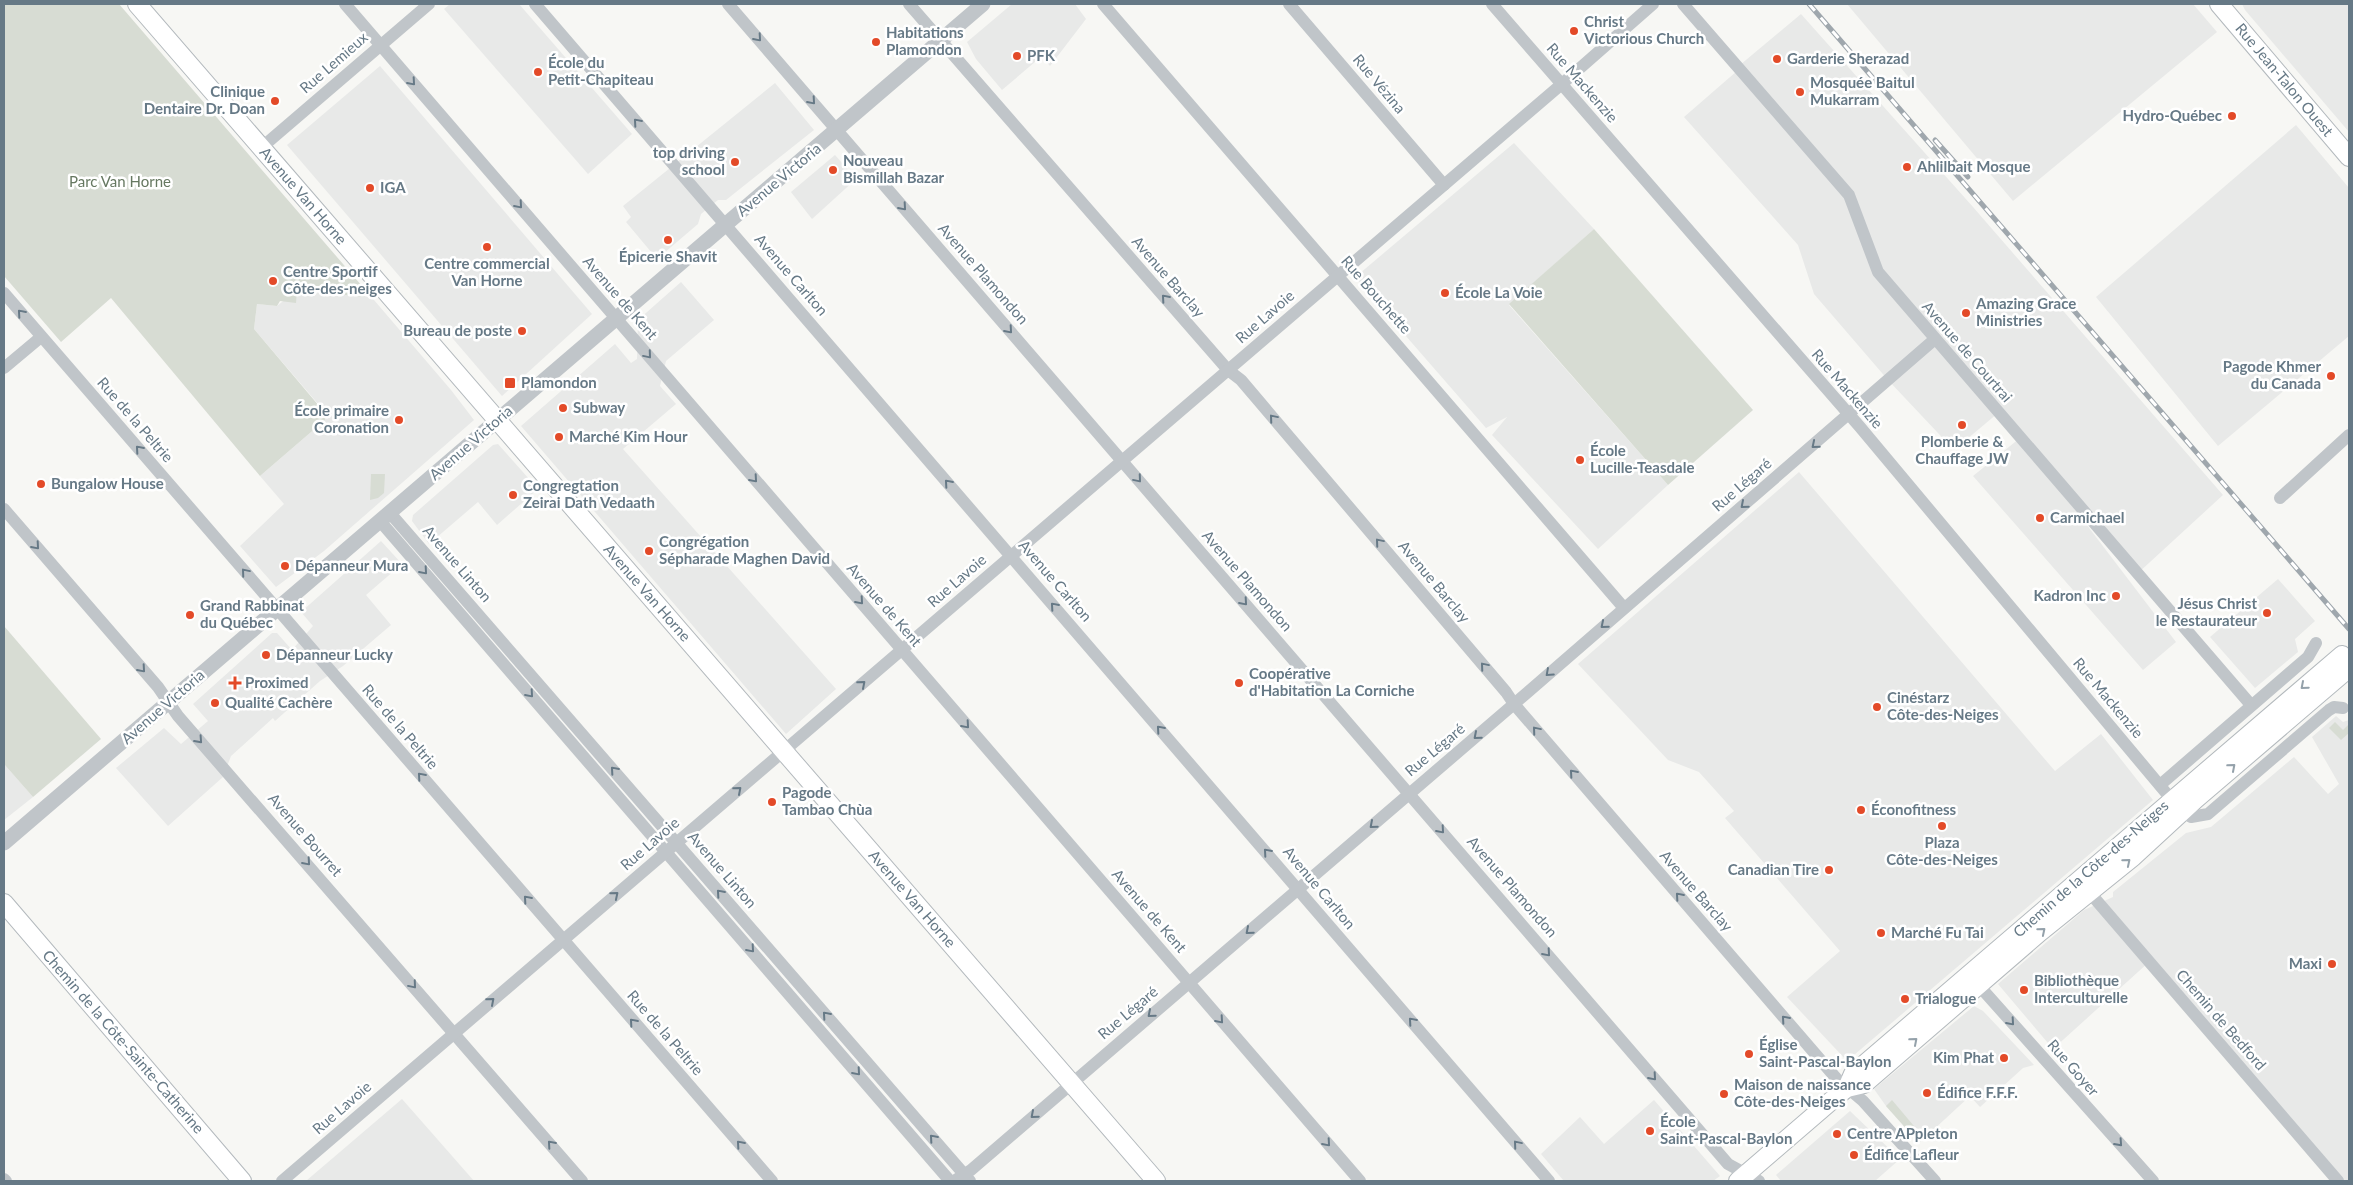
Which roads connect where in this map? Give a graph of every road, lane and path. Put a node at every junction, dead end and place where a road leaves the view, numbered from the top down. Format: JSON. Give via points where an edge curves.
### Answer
{"nodes":[{"id":1,"x":137,"y":4,"type":"edge"},
{"id":2,"x":344,"y":4,"type":"edge"},
{"id":3,"x":429,"y":4,"type":"edge"},
{"id":4,"x":535,"y":4,"type":"edge"},
{"id":5,"x":728,"y":4,"type":"edge"},
{"id":6,"x":908,"y":4,"type":"edge"},
{"id":7,"x":984,"y":4,"type":"edge"},
{"id":8,"x":1103,"y":4,"type":"edge"},
{"id":9,"x":1289,"y":4,"type":"edge"},
{"id":10,"x":1492,"y":4,"type":"edge"},
{"id":11,"x":1653,"y":4,"type":"edge"},
{"id":12,"x":1683,"y":4,"type":"edge"},
{"id":13,"x":2219,"y":4,"type":"edge"},
{"id":14,"x":941,"y":40,"type":"junction"},
{"id":15,"x":380,"y":45,"type":"junction"},
{"id":16,"x":1563,"y":84,"type":"junction"},
{"id":17,"x":837,"y":130,"type":"junction"},
{"id":18,"x":261,"y":148,"type":"junction"},
{"id":19,"x":2349,"y":157,"type":"edge"},
{"id":20,"x":1444,"y":185,"type":"junction"},
{"id":21,"x":726,"y":225,"type":"junction"},
{"id":22,"x":1338,"y":276,"type":"junction"},
{"id":23,"x":4,"y":294,"type":"edge"},
{"id":24,"x":616,"y":318,"type":"junction"},
{"id":25,"x":41,"y":337,"type":"junction"},
{"id":26,"x":1935,"y":339,"type":"junction"},
{"id":27,"x":4,"y":368,"type":"edge"},
{"id":28,"x":1228,"y":370,"type":"junction"},
{"id":29,"x":1848,"y":416,"type":"junction"},
{"id":30,"x":497,"y":420,"type":"junction"},
{"id":31,"x":2349,"y":435,"type":"edge"},
{"id":32,"x":1123,"y":460,"type":"junction"},
{"id":33,"x":2280,"y":498,"type":"dead end"},
{"id":34,"x":4,"y":509,"type":"edge"},
{"id":35,"x":385,"y":517,"type":"junction"},
{"id":36,"x":1011,"y":556,"type":"junction"},
{"id":37,"x":1624,"y":608,"type":"junction"},
{"id":38,"x":277,"y":609,"type":"junction"},
{"id":39,"x":2316,"y":643,"type":"dead end"},
{"id":40,"x":902,"y":650,"type":"junction"},
{"id":41,"x":2346,"y":661,"type":"edge"},
{"id":42,"x":168,"y":702,"type":"junction"},
{"id":43,"x":1514,"y":704,"type":"junction"},
{"id":44,"x":2251,"y":706,"type":"junction"},
{"id":45,"x":2343,"y":708,"type":"dead end"},
{"id":46,"x":783,"y":751,"type":"junction"},
{"id":47,"x":2160,"y":784,"type":"junction"},
{"id":48,"x":1410,"y":793,"type":"junction"},
{"id":49,"x":2177,"y":805,"type":"junction"},
{"id":50,"x":4,"y":843,"type":"edge"},
{"id":51,"x":677,"y":843,"type":"junction"},
{"id":52,"x":667,"y":852,"type":"junction"},
{"id":53,"x":2084,"y":886,"type":"junction"},
{"id":54,"x":1298,"y":889,"type":"junction"},
{"id":55,"x":4,"y":903,"type":"edge"},
{"id":56,"x":563,"y":940,"type":"junction"},
{"id":57,"x":1974,"y":980,"type":"junction"},
{"id":58,"x":1188,"y":983,"type":"junction"},
{"id":59,"x":454,"y":1032,"type":"junction"},
{"id":60,"x":1071,"y":1083,"type":"junction"},
{"id":61,"x":1847,"y":1088,"type":"junction"},
{"id":62,"x":963,"y":1179,"type":"edge"},
{"id":63,"x":1748,"y":1179,"type":"edge"},
{"id":64,"x":242,"y":1181,"type":"edge"},
{"id":65,"x":282,"y":1181,"type":"edge"},
{"id":66,"x":582,"y":1181,"type":"edge"},
{"id":67,"x":772,"y":1181,"type":"edge"},
{"id":68,"x":950,"y":1181,"type":"edge"},
{"id":69,"x":1156,"y":1181,"type":"edge"},
{"id":70,"x":1360,"y":1181,"type":"edge"},
{"id":71,"x":1549,"y":1181,"type":"edge"},
{"id":72,"x":1935,"y":1181,"type":"edge"},
{"id":73,"x":2152,"y":1181,"type":"edge"},
{"id":74,"x":2338,"y":1181,"type":"edge"}],
"edges":[{"from":1,"to":18,"type":"main road","name":"Avenue Van Horne"},
{"from":2,"to":15,"type":"street","name":"Avenue de Kent"},
{"from":3,"to":15,"type":"street","name":"Rue Lemieux"},
{"from":21,"to":4,"type":"street","name":"Avenue Carlton","one_way":true},
{"from":5,"to":17,"type":"street","name":"Avenue Plamondon","one_way":true},
{"from":6,"to":14,"type":"street","name":"Avenue Barclay"},
{"from":7,"to":14,"type":"street","name":"Avenue Victoria"},
{"from":8,"to":22,"type":"street","name":"Rue Bouchette"},
{"from":9,"to":20,"type":"street","name":"Rue Vézina"},
{"from":10,"to":16,"type":"street","name":"Rue Mackenzie"},
{"from":11,"to":16,"type":"street","name":"Rue Lavoie"},
{"from":12,"to":26,"type":"street","name":"Avenue de Courtrai","via":[[1848,195],[1878,272]]},
{"from":13,"to":19,"type":"main road","name":"Rue Jean-Talon Ouest"},
{"from":14,"to":17,"type":"street","name":"Avenue Victoria"},
{"from":28,"to":14,"type":"street","name":"Avenue Barclay","one_way":true},
{"from":15,"to":18,"type":"street","name":"Rue Lemieux"},
{"from":15,"to":24,"type":"street","name":"Avenue de Kent","one_way":true},
{"from":16,"to":20,"type":"street","name":"Rue Lavoie"},
{"from":16,"to":29,"type":"street","name":"Rue Mackenzie"},
{"from":17,"to":21,"type":"street","name":"Avenue Victoria"},
{"from":17,"to":32,"type":"street","name":"Avenue Plamondon","one_way":true},
{"from":18,"to":30,"type":"main road","name":"Avenue Van Horne"},
{"from":20,"to":22,"type":"street","name":"Rue Lavoie"},
{"from":21,"to":24,"type":"street","name":"Avenue Victoria"},
{"from":36,"to":21,"type":"street","name":"Avenue Carlton","one_way":true},
{"from":22,"to":28,"type":"street","name":"Rue Lavoie"},
{"from":22,"to":37,"type":"street","name":"Rue Bouchette"},
{"from":25,"to":23,"type":"street","name":"Rue de la Peltrie","one_way":true},
{"from":24,"to":30,"type":"street","name":"Avenue Victoria"},
{"from":24,"to":40,"type":"street","name":"Avenue de Kent","one_way":true},
{"from":25,"to":27,"type":"street"},
{"from":38,"to":25,"type":"street","name":"Rue de la Peltrie","one_way":true},
{"from":26,"to":29,"type":"street","name":"Rue Légaré"},
{"from":26,"to":44,"type":"street","name":"Avenue de Courtrai"},
{"from":28,"to":32,"type":"street","name":"Rue Lavoie"},
{"from":43,"to":28,"type":"street","name":"Avenue Barclay","one_way":true,"via":[[1247,388]]},
{"from":29,"to":37,"type":"street","name":"Rue Légaré","one_way":true},
{"from":29,"to":47,"type":"street","name":"Rue Mackenzie"},
{"from":30,"to":35,"type":"street","name":"Avenue Victoria"},
{"from":30,"to":46,"type":"main road","name":"Avenue Van Horne"},
{"from":31,"to":33,"type":"street"},
{"from":32,"to":36,"type":"street","name":"Rue Lavoie"},
{"from":32,"to":48,"type":"street","name":"Avenue Plamondon","one_way":true},
{"from":34,"to":42,"type":"street","name":"Avenue Bourret","one_way":true},
{"from":35,"to":38,"type":"street","name":"Avenue Victoria"},
{"from":51,"to":35,"type":"street","name":"Avenue Linton","one_way":true},
{"from":35,"to":52,"type":"street","name":"Avenue Linton","one_way":true},
{"from":36,"to":40,"type":"street","name":"Rue Lavoie"},
{"from":54,"to":36,"type":"street","name":"Avenue Carlton","one_way":true},
{"from":37,"to":43,"type":"street","name":"Rue Légaré","one_way":true},
{"from":38,"to":42,"type":"street","name":"Avenue Victoria"},
{"from":56,"to":38,"type":"street","name":"Rue de la Peltrie","one_way":true},
{"from":39,"to":44,"type":"street","name":"Chemin de la Côte-des-Neiges","via":[[2308,657]]},
{"from":46,"to":40,"type":"street","name":"Rue Lavoie","one_way":true},
{"from":40,"to":58,"type":"street","name":"Avenue de Kent","one_way":true},
{"from":41,"to":49,"type":"main road","name":"Chemin de la Côte-des-Neiges"},
{"from":42,"to":50,"type":"street","name":"Avenue Victoria"},
{"from":42,"to":59,"type":"street","name":"Avenue Bourret","one_way":true},
{"from":43,"to":48,"type":"street","name":"Rue Légaré","one_way":true},
{"from":61,"to":43,"type":"street","name":"Avenue Barclay","one_way":true},
{"from":44,"to":47,"type":"street","name":"Chemin de la Côte-des-Neiges"},
{"from":45,"to":49,"type":"street","name":"Chemin de la Côte-des-Neiges","via":[[2329,710],[2208,814],[2191,818]]},
{"from":51,"to":46,"type":"street","name":"Rue Lavoie","one_way":true},
{"from":46,"to":60,"type":"main road","name":"Avenue Van Horne"},
{"from":47,"to":49,"type":"street","name":"Rue Mackenzie"},
{"from":48,"to":54,"type":"street","name":"Rue Légaré","one_way":true},
{"from":48,"to":63,"type":"street","name":"Avenue Plamondon","one_way":true,"via":[[1728,1164]]},
{"from":49,"to":53,"type":"main road","name":"Chemin de la Côte-des-Neiges"},
{"from":51,"to":52,"type":"street","name":"Rue Lavoie"},
{"from":62,"to":51,"type":"street","name":"Avenue Linton","one_way":true},
{"from":56,"to":52,"type":"street","name":"Rue Lavoie","one_way":true},
{"from":52,"to":68,"type":"street","name":"Avenue Linton","one_way":true},
{"from":53,"to":57,"type":"main road","name":"Chemin de la Côte-des-Neiges"},
{"from":53,"to":74,"type":"street","name":"Chemin de Bedford"},
{"from":54,"to":58,"type":"street","name":"Rue Légaré","one_way":true},
{"from":71,"to":54,"type":"street","name":"Avenue Carlton","one_way":true},
{"from":55,"to":64,"type":"main road","name":"Chemin de la Côte-Sainte-Catherine"},
{"from":59,"to":56,"type":"street","name":"Rue Lavoie","one_way":true},
{"from":67,"to":56,"type":"street","name":"Rue de la Peltrie","one_way":true},
{"from":57,"to":61,"type":"main road","name":"Chemin de la Côte-des-Neiges","via":[[1864,1084]]},
{"from":57,"to":73,"type":"street","name":"Rue Goyer","one_way":true},
{"from":58,"to":60,"type":"street","name":"Rue Légaré","one_way":true},
{"from":58,"to":70,"type":"street","name":"Avenue de Kent","one_way":true},
{"from":59,"to":65,"type":"street","name":"Rue Lavoie"},
{"from":66,"to":59,"type":"street","name":"Avenue Bourret","one_way":true},
{"from":60,"to":62,"type":"street","name":"Rue Légaré","one_way":true},
{"from":60,"to":69,"type":"main road","name":"Avenue Van Horne"},
{"from":61,"to":63,"type":"main road","name":"Chemin de la Côte-des-Neiges"},
{"from":61,"to":72,"type":"street","name":"Avenue Barclay"}]}
